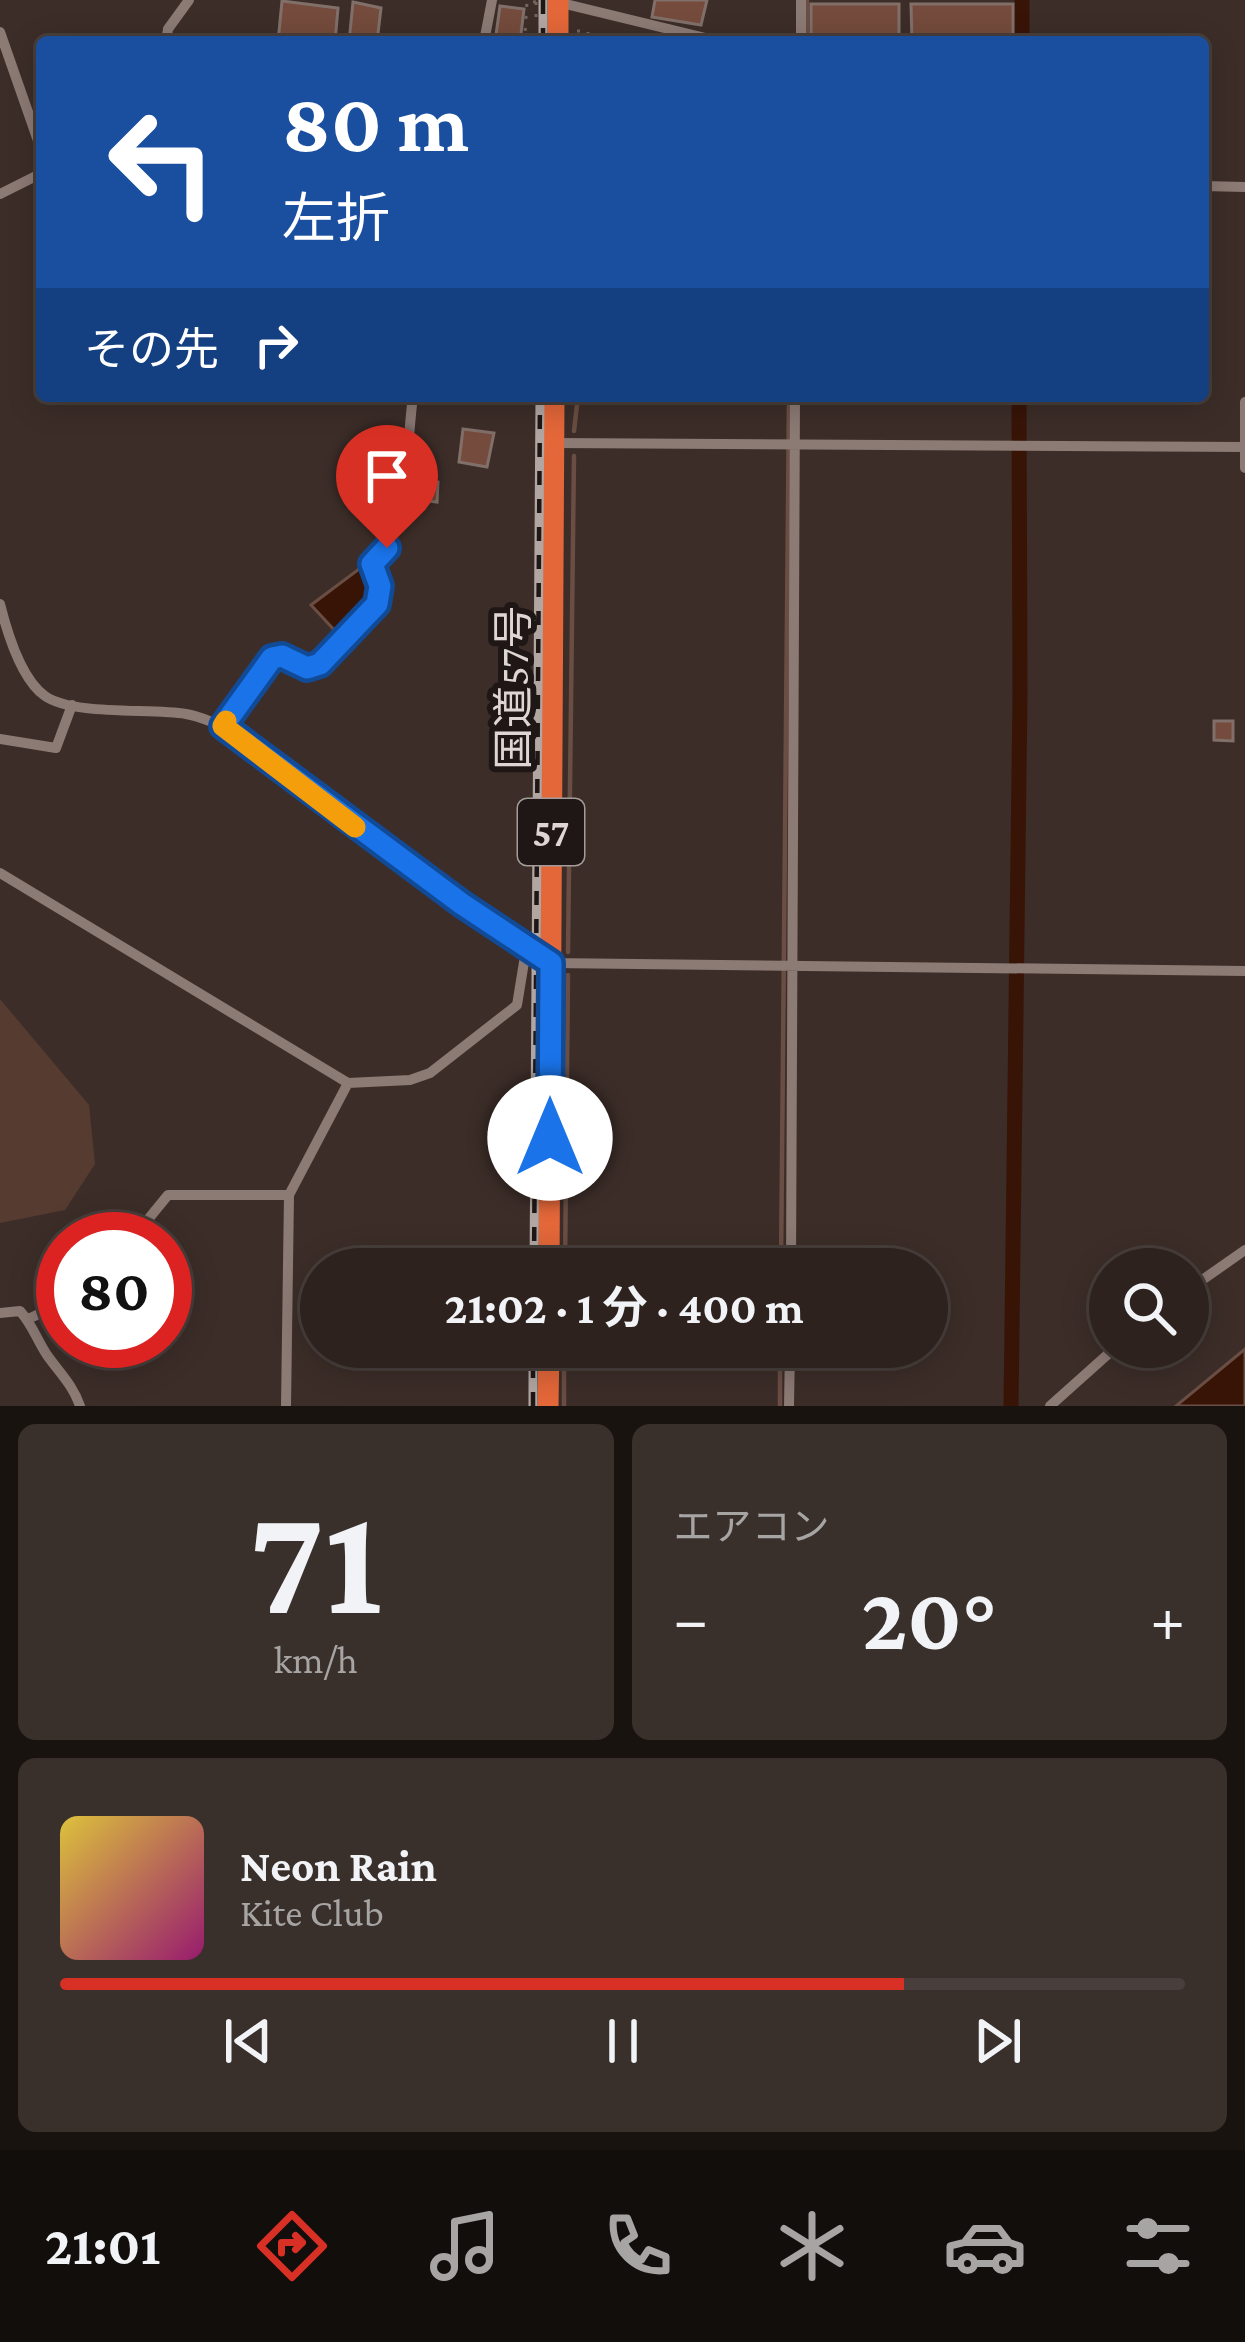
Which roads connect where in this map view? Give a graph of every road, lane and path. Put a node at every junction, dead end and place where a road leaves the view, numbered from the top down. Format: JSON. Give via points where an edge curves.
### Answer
{"nodes":[{"id":1,"x":189,"y":0,"type":"edge"},
{"id":2,"x":492,"y":0,"type":"edge"},
{"id":3,"x":801,"y":0,"type":"edge"},
{"id":4,"x":549,"y":1,"type":"edge"},
{"id":5,"x":536,"y":26,"type":"dead end"},
{"id":6,"x":0,"y":32,"type":"edge"},
{"id":7,"x":525,"y":34,"type":"dead end"},
{"id":8,"x":167,"y":36,"type":"edge"},
{"id":9,"x":485,"y":36,"type":"edge"},
{"id":10,"x":566,"y":36,"type":"edge"},
{"id":11,"x":588,"y":36,"type":"dead end"},
{"id":12,"x":697,"y":36,"type":"edge"},
{"id":13,"x":801,"y":36,"type":"edge"},
{"id":14,"x":36,"y":135,"type":"edge"},
{"id":15,"x":36,"y":176,"type":"edge"},
{"id":16,"x":1209,"y":186,"type":"edge"},
{"id":17,"x":1245,"y":187,"type":"edge"},
{"id":18,"x":0,"y":194,"type":"edge"},
{"id":19,"x":412,"y":402,"type":"edge"},
{"id":20,"x":554,"y":402,"type":"edge"},
{"id":21,"x":795,"y":402,"type":"edge"},
{"id":22,"x":1245,"y":402,"type":"edge"},
{"id":23,"x":554,"y":443,"type":"junction"},
{"id":24,"x":796,"y":444,"type":"junction"},
{"id":25,"x":1245,"y":447,"type":"edge"},
{"id":26,"x":1245,"y":468,"type":"edge"},
{"id":27,"x":0,"y":604,"type":"edge"},
{"id":28,"x":72,"y":705,"type":"junction"},
{"id":29,"x":223,"y":726,"type":"junction"},
{"id":30,"x":0,"y":739,"type":"edge"},
{"id":31,"x":0,"y":873,"type":"edge"},
{"id":32,"x":526,"y":950,"type":"junction"},
{"id":33,"x":551,"y":963,"type":"junction"},
{"id":34,"x":792,"y":965,"type":"junction"},
{"id":35,"x":1245,"y":970,"type":"edge"},
{"id":36,"x":348,"y":1084,"type":"junction"},
{"id":37,"x":289,"y":1195,"type":"junction"},
{"id":38,"x":154,"y":1212,"type":"edge"},
{"id":39,"x":549,"y":1248,"type":"edge"},
{"id":40,"x":790,"y":1248,"type":"edge"},
{"id":41,"x":1245,"y":1250,"type":"edge"},
{"id":42,"x":1209,"y":1275,"type":"edge"},
{"id":43,"x":0,"y":1313,"type":"edge"},
{"id":44,"x":36,"y":1315,"type":"edge"},
{"id":45,"x":28,"y":1319,"type":"junction"},
{"id":46,"x":549,"y":1368,"type":"edge"},
{"id":47,"x":790,"y":1368,"type":"edge"},
{"id":48,"x":1093,"y":1368,"type":"edge"},
{"id":49,"x":80,"y":1406,"type":"edge"},
{"id":50,"x":286,"y":1406,"type":"edge"},
{"id":51,"x":548,"y":1406,"type":"edge"},
{"id":52,"x":789,"y":1406,"type":"edge"},
{"id":53,"x":1051,"y":1406,"type":"edge"}],
"edges":[{"from":1,"to":8,"type":"street"},
{"from":2,"to":9,"type":"street"},
{"from":3,"to":13,"type":"street"},
{"from":4,"to":5,"type":"path"},
{"from":4,"to":7,"type":"path","via":[[527,1]]},
{"from":4,"to":10,"type":"highway"},
{"from":4,"to":12,"type":"street"},
{"from":6,"to":14,"type":"street"},
{"from":10,"to":11,"type":"path"},
{"from":15,"to":18,"type":"street"},
{"from":16,"to":17,"type":"street"},
{"from":19,"to":29,"type":"street","via":[[400,501],[387,548],[372,564],[377,604],[320,664],[272,658]]},
{"from":20,"to":23,"type":"highway","name":"国道57号","number":"57"},
{"from":21,"to":24,"type":"street"},
{"from":22,"to":25,"type":"street"},
{"from":23,"to":24,"type":"street"},
{"from":23,"to":33,"type":"highway","name":"国道57号","number":"57"},
{"from":24,"to":25,"type":"street"},
{"from":24,"to":34,"type":"street"},
{"from":25,"to":26,"type":"street"},
{"from":27,"to":28,"type":"street","via":[[27,678],[47,698]]},
{"from":28,"to":29,"type":"street","via":[[189,714]]},
{"from":28,"to":30,"type":"street","via":[[56,748]]},
{"from":29,"to":32,"type":"street"},
{"from":31,"to":36,"type":"street"},
{"from":32,"to":33,"type":"street"},
{"from":32,"to":36,"type":"street","via":[[517,1005],[446,1063],[410,1080]]},
{"from":33,"to":34,"type":"street"},
{"from":33,"to":39,"type":"highway","name":"国道57号","number":"57"},
{"from":34,"to":35,"type":"street"},
{"from":34,"to":40,"type":"street"},
{"from":36,"to":37,"type":"street"},
{"from":37,"to":38,"type":"street","via":[[168,1195]]},
{"from":37,"to":50,"type":"street"},
{"from":41,"to":42,"type":"street"},
{"from":43,"to":45,"type":"street","via":[[20,1311]]},
{"from":44,"to":45,"type":"street"},
{"from":45,"to":49,"type":"street"},
{"from":46,"to":51,"type":"highway"},
{"from":47,"to":52,"type":"street"},
{"from":48,"to":53,"type":"street"}]}
